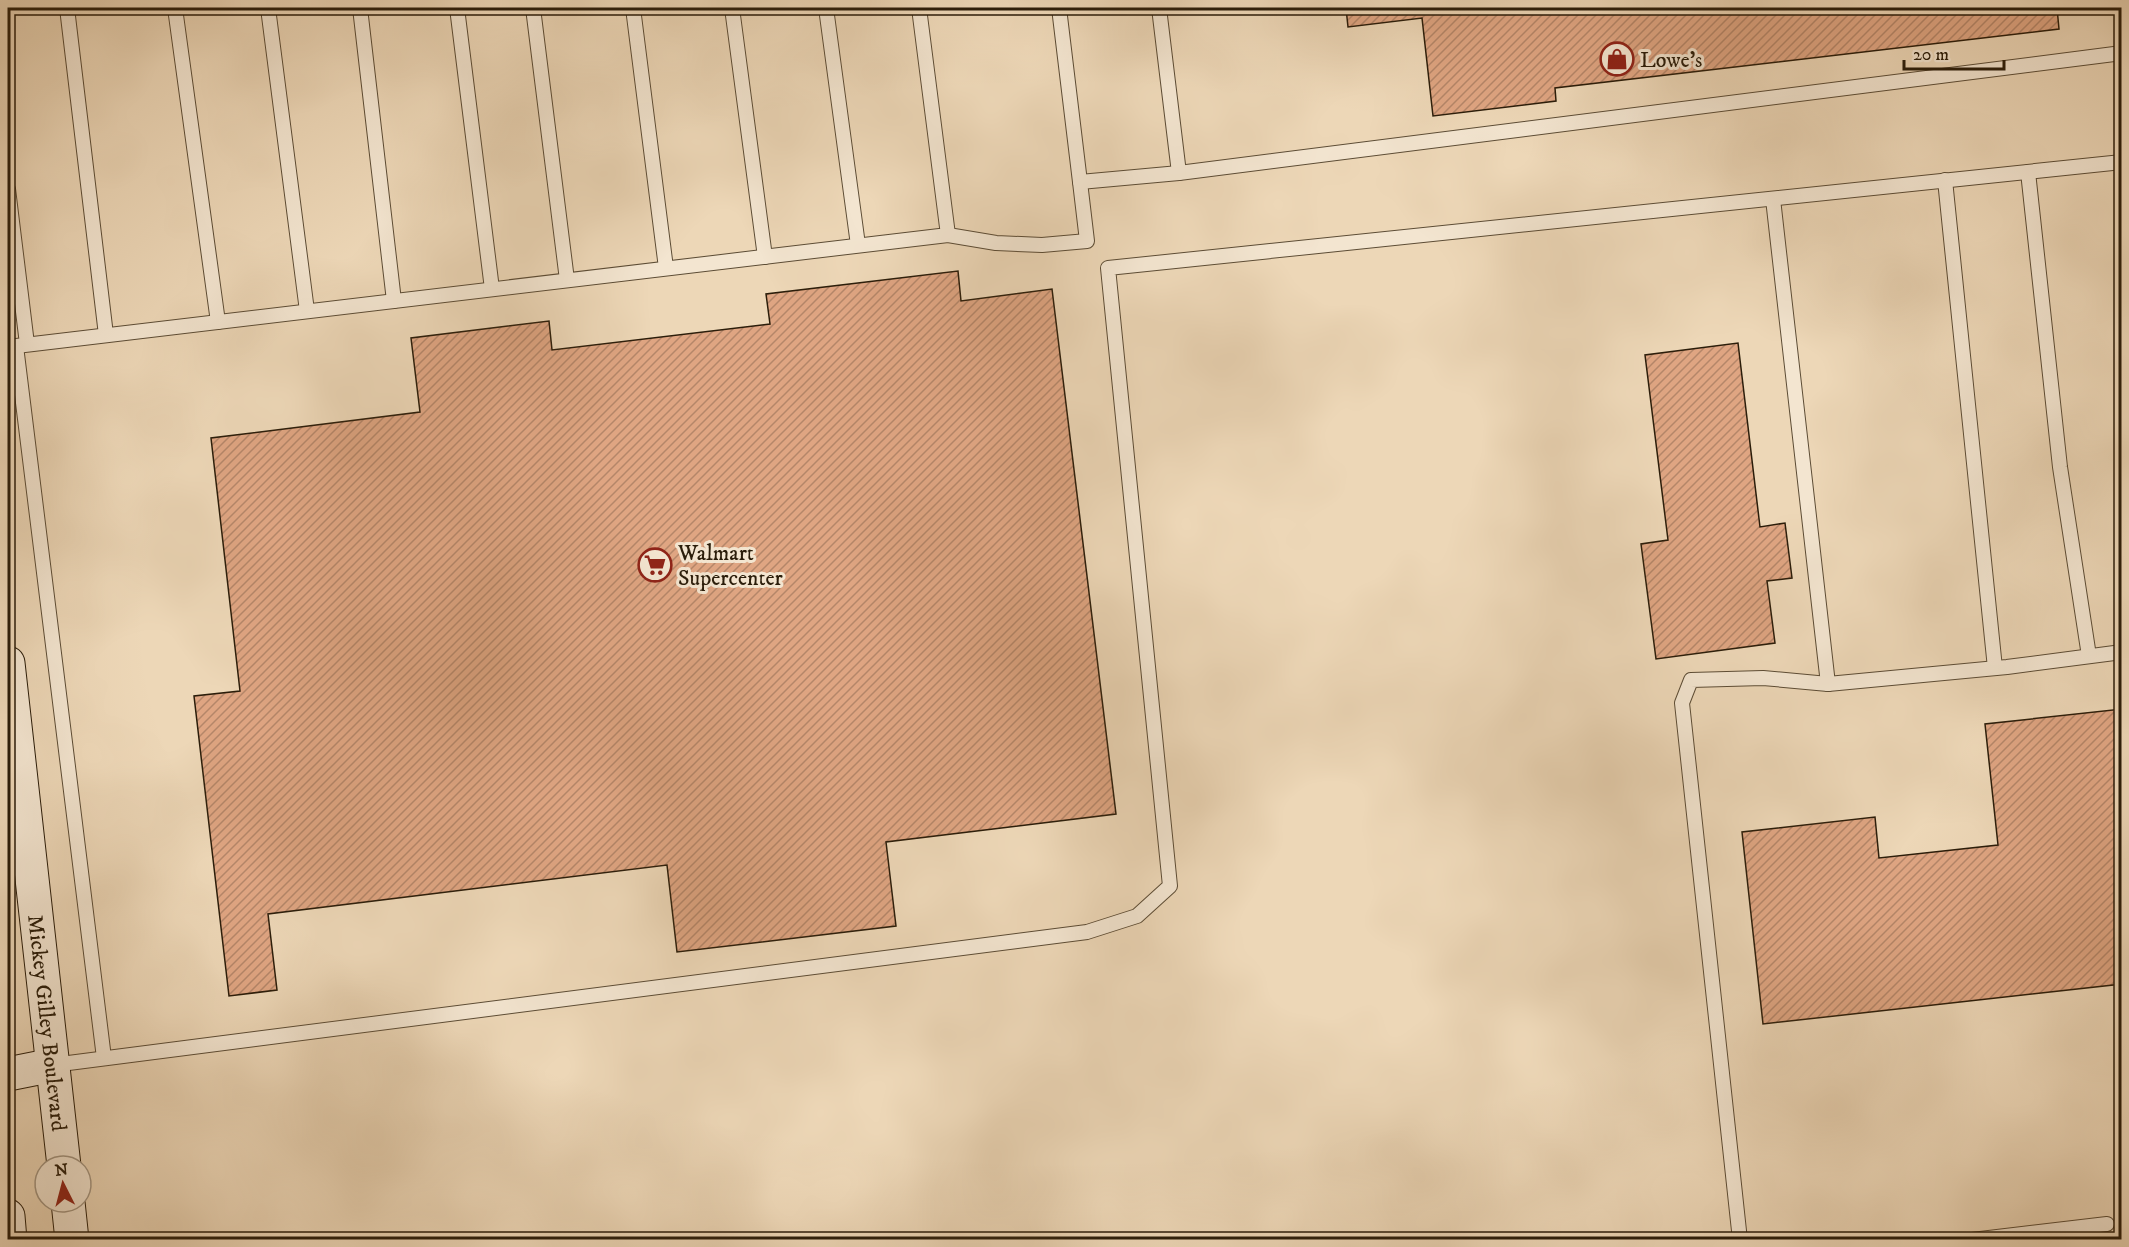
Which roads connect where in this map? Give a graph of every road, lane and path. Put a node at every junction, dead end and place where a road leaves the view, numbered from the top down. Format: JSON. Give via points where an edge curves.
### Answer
{"nodes":[{"id":1,"x":67,"y":8,"type":"edge"},
{"id":2,"x":175,"y":8,"type":"edge"},
{"id":3,"x":268,"y":8,"type":"edge"},
{"id":4,"x":360,"y":8,"type":"edge"},
{"id":5,"x":457,"y":8,"type":"edge"},
{"id":6,"x":533,"y":8,"type":"edge"},
{"id":7,"x":633,"y":8,"type":"edge"},
{"id":8,"x":732,"y":8,"type":"edge"},
{"id":9,"x":826,"y":8,"type":"edge"},
{"id":10,"x":919,"y":8,"type":"edge"},
{"id":11,"x":1059,"y":8,"type":"edge"},
{"id":12,"x":1159,"y":8,"type":"edge"},
{"id":13,"x":2121,"y":53,"type":"edge"},
{"id":14,"x":2121,"y":162,"type":"edge"},
{"id":15,"x":2028,"y":172,"type":"junction"},
{"id":16,"x":1179,"y":174,"type":"junction"},
{"id":17,"x":1945,"y":180,"type":"junction"},
{"id":18,"x":1080,"y":182,"type":"junction"},
{"id":19,"x":8,"y":189,"type":"edge"},
{"id":20,"x":1773,"y":199,"type":"junction"},
{"id":21,"x":948,"y":235,"type":"junction"},
{"id":22,"x":858,"y":245,"type":"junction"},
{"id":23,"x":765,"y":257,"type":"junction"},
{"id":24,"x":666,"y":268,"type":"junction"},
{"id":25,"x":567,"y":280,"type":"junction"},
{"id":26,"x":492,"y":289,"type":"junction"},
{"id":27,"x":394,"y":301,"type":"junction"},
{"id":28,"x":307,"y":311,"type":"junction"},
{"id":29,"x":218,"y":322,"type":"junction"},
{"id":30,"x":106,"y":335,"type":"junction"},
{"id":31,"x":17,"y":346,"type":"edge"},
{"id":32,"x":2121,"y":652,"type":"edge"},
{"id":33,"x":2089,"y":656,"type":"junction"},
{"id":34,"x":8,"y":663,"type":"edge"},
{"id":35,"x":1995,"y":668,"type":"junction"},
{"id":36,"x":1828,"y":684,"type":"junction"},
{"id":37,"x":104,"y":1058,"type":"junction"},
{"id":38,"x":53,"y":1065,"type":"junction"},
{"id":39,"x":8,"y":1074,"type":"edge"},
{"id":40,"x":63,"y":1154,"type":"edge"},
{"id":41,"x":69,"y":1214,"type":"edge"},
{"id":42,"x":8,"y":1216,"type":"edge"},
{"id":43,"x":2107,"y":1224,"type":"dead end"},
{"id":44,"x":10,"y":1239,"type":"edge"},
{"id":45,"x":72,"y":1239,"type":"edge"},
{"id":46,"x":1740,"y":1239,"type":"edge"},
{"id":47,"x":1972,"y":1239,"type":"edge"}],
"edges":[{"from":1,"to":30,"type":"lane"},
{"from":2,"to":29,"type":"lane"},
{"from":3,"to":28,"type":"lane"},
{"from":4,"to":27,"type":"lane"},
{"from":5,"to":26,"type":"lane"},
{"from":6,"to":25,"type":"lane"},
{"from":7,"to":24,"type":"lane"},
{"from":8,"to":23,"type":"lane"},
{"from":9,"to":22,"type":"lane"},
{"from":10,"to":21,"type":"lane"},
{"from":11,"to":18,"type":"lane"},
{"from":12,"to":16,"type":"lane"},
{"from":13,"to":16,"type":"lane"},
{"from":14,"to":15,"type":"lane"},
{"from":15,"to":17,"type":"lane"},
{"from":15,"to":33,"type":"lane","via":[[2060,467]]},
{"from":16,"to":18,"type":"lane"},
{"from":17,"to":20,"type":"lane"},
{"from":17,"to":35,"type":"lane"},
{"from":18,"to":21,"type":"lane","via":[[1087,241],[1042,245]]},
{"from":19,"to":31,"type":"lane"},
{"from":20,"to":36,"type":"lane"},
{"from":20,"to":37,"type":"lane","via":[[1108,268],[1170,886],[1137,916],[1087,932]]},
{"from":21,"to":22,"type":"lane"},
{"from":22,"to":23,"type":"lane"},
{"from":23,"to":24,"type":"lane"},
{"from":24,"to":25,"type":"lane"},
{"from":25,"to":26,"type":"lane"},
{"from":26,"to":27,"type":"lane"},
{"from":27,"to":28,"type":"lane"},
{"from":28,"to":29,"type":"lane"},
{"from":29,"to":30,"type":"lane"},
{"from":30,"to":31,"type":"lane"},
{"from":31,"to":37,"type":"lane"},
{"from":32,"to":33,"type":"lane"},
{"from":33,"to":35,"type":"lane"},
{"from":34,"to":38,"type":"street","name":"Mickey Gilley Boulevard"},
{"from":35,"to":36,"type":"lane"},
{"from":36,"to":46,"type":"lane","via":[[1763,678],[1691,680],[1682,703]]},
{"from":37,"to":38,"type":"lane"},
{"from":38,"to":39,"type":"street"},
{"from":38,"to":40,"type":"street","name":"Mickey Gilley Boulevard"},
{"from":41,"to":45,"type":"street"},
{"from":42,"to":44,"type":"street"},
{"from":43,"to":47,"type":"lane"}]}
